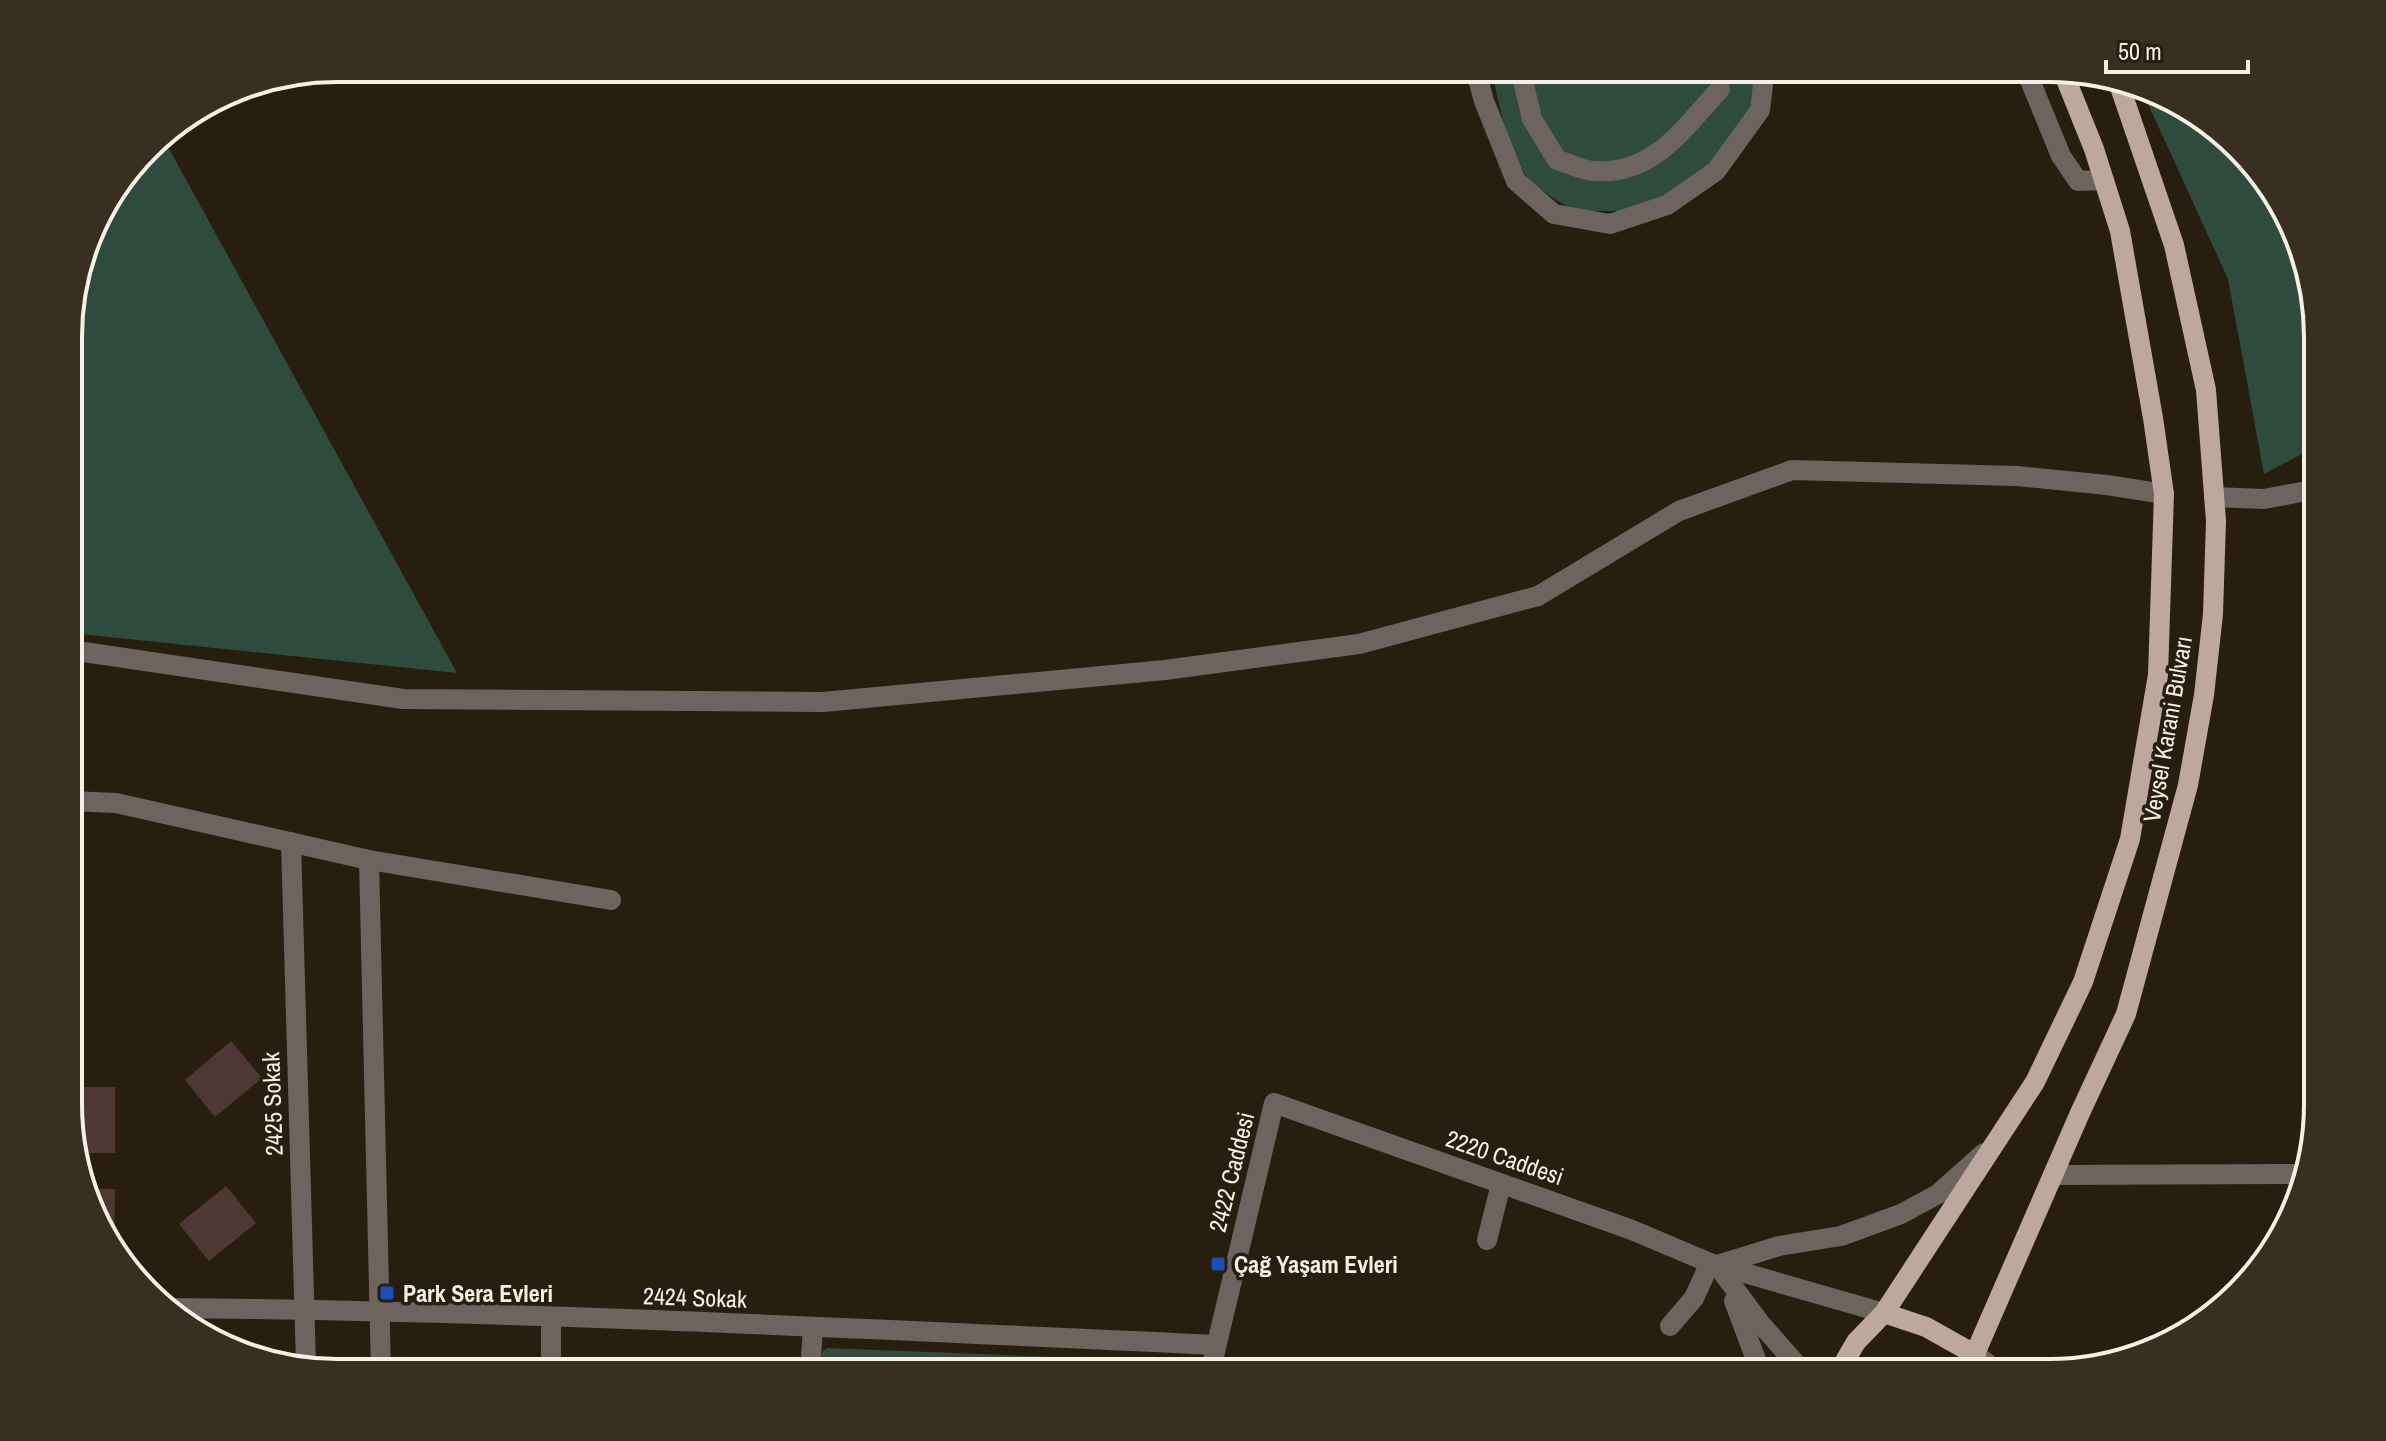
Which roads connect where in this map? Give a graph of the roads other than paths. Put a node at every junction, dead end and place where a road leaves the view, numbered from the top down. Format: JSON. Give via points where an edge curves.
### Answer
{"nodes":[{"id":1,"x":1479,"y":82,"type":"edge"},
{"id":2,"x":1523,"y":82,"type":"edge"},
{"id":3,"x":1763,"y":82,"type":"edge"},
{"id":4,"x":2031,"y":82,"type":"edge"},
{"id":5,"x":2067,"y":83,"type":"edge"},
{"id":6,"x":1720,"y":89,"type":"dead end"},
{"id":7,"x":2122,"y":93,"type":"edge"},
{"id":8,"x":2104,"y":180,"type":"junction"},
{"id":9,"x":2303,"y":492,"type":"edge"},
{"id":10,"x":2164,"y":494,"type":"junction"},
{"id":11,"x":2214,"y":497,"type":"junction"},
{"id":12,"x":82,"y":652,"type":"edge"},
{"id":13,"x":82,"y":802,"type":"edge"},
{"id":14,"x":291,"y":842,"type":"junction"},
{"id":15,"x":369,"y":860,"type":"junction"},
{"id":16,"x":611,"y":900,"type":"dead end"},
{"id":17,"x":1274,"y":1103,"type":"joint"},
{"id":18,"x":1992,"y":1145,"type":"junction"},
{"id":19,"x":2294,"y":1174,"type":"edge"},
{"id":20,"x":2053,"y":1175,"type":"junction"},
{"id":21,"x":1501,"y":1184,"type":"junction"},
{"id":22,"x":1487,"y":1240,"type":"dead end"},
{"id":23,"x":1713,"y":1264,"type":"junction"},
{"id":24,"x":185,"y":1308,"type":"edge"},
{"id":25,"x":305,"y":1309,"type":"junction"},
{"id":26,"x":380,"y":1312,"type":"junction"},
{"id":27,"x":1884,"y":1313,"type":"junction"},
{"id":28,"x":551,"y":1318,"type":"junction"},
{"id":29,"x":1670,"y":1326,"type":"dead end"},
{"id":30,"x":813,"y":1327,"type":"junction"},
{"id":31,"x":1216,"y":1345,"type":"junction"},
{"id":32,"x":306,"y":1357,"type":"edge"},
{"id":33,"x":1213,"y":1358,"type":"edge"},
{"id":34,"x":1756,"y":1358,"type":"edge"},
{"id":35,"x":1791,"y":1358,"type":"edge"},
{"id":36,"x":1847,"y":1358,"type":"edge"},
{"id":37,"x":1964,"y":1358,"type":"edge"},
{"id":38,"x":1974,"y":1358,"type":"edge"},
{"id":39,"x":381,"y":1359,"type":"edge"},
{"id":40,"x":551,"y":1359,"type":"edge"},
{"id":41,"x":811,"y":1359,"type":"edge"}],
"edges":[{"from":1,"to":3,"type":"street","via":[[1516,181],[1554,214],[1610,224],[1667,205],[1716,171],[1760,110]]},
{"from":2,"to":6,"type":"street","via":[[1532,119],[1557,160],[1593,171],[1632,167],[1664,150]]},
{"from":4,"to":8,"type":"street","via":[[2061,156],[2078,181]]},
{"from":5,"to":8,"type":"main road","name":"Veysel Karani Bulvarı"},
{"from":7,"to":11,"type":"main road","name":"Veysel Karani Bulvarı","via":[[2174,245],[2206,390]]},
{"from":8,"to":10,"type":"main road","name":"Veysel Karani Bulvarı","via":[[2120,231]]},
{"from":9,"to":11,"type":"street","via":[[2264,499]]},
{"from":10,"to":12,"type":"street","via":[[2017,476],[1792,470],[1679,511],[1538,596],[1359,644],[1165,670],[823,702],[403,699]]},
{"from":10,"to":18,"type":"main road","name":"Veysel Karani Bulvarı","via":[[2158,675],[2130,839],[2083,982],[2035,1082]]},
{"from":11,"to":20,"type":"main road","name":"Veysel Karani Bulvarı","via":[[2213,614],[2188,785],[2126,1014]]},
{"from":13,"to":14,"type":"street","via":[[116,803]]},
{"from":14,"to":15,"type":"street"},
{"from":14,"to":25,"type":"street","name":"2425 Sokak"},
{"from":15,"to":16,"type":"street"},
{"from":15,"to":26,"type":"street"},
{"from":17,"to":21,"type":"street","name":"2220 Caddesi"},
{"from":17,"to":31,"type":"street","name":"2422 Caddesi"},
{"from":18,"to":23,"type":"street","via":[[1938,1194],[1901,1214],[1841,1236]]},
{"from":18,"to":27,"type":"main road","name":"Veysel Karani Bulvarı"},
{"from":19,"to":20,"type":"street"},
{"from":20,"to":38,"type":"main road","name":"Veysel Karani Bulvarı"},
{"from":21,"to":22,"type":"street"},
{"from":21,"to":23,"type":"street","name":"2220 Caddesi"},
{"from":23,"to":27,"type":"street","name":"2220 Caddesi"},
{"from":23,"to":29,"type":"street"},
{"from":23,"to":34,"type":"street","via":[[1740,1313]]},
{"from":23,"to":35,"type":"street"},
{"from":24,"to":25,"type":"street","name":"2424 Sokak"},
{"from":25,"to":26,"type":"street","name":"2424 Sokak"},
{"from":25,"to":32,"type":"street","name":"2425 Sokak"},
{"from":26,"to":28,"type":"street","name":"2424 Sokak"},
{"from":26,"to":39,"type":"street"},
{"from":27,"to":36,"type":"main road","name":"Veysel Karani Bulvarı"},
{"from":27,"to":37,"type":"main road","via":[[1926,1327]]},
{"from":28,"to":30,"type":"street","name":"2424 Sokak"},
{"from":28,"to":40,"type":"street"},
{"from":30,"to":31,"type":"street","name":"2424 Sokak"},
{"from":30,"to":41,"type":"street"},
{"from":31,"to":33,"type":"street","name":"2422 Caddesi"}]}
